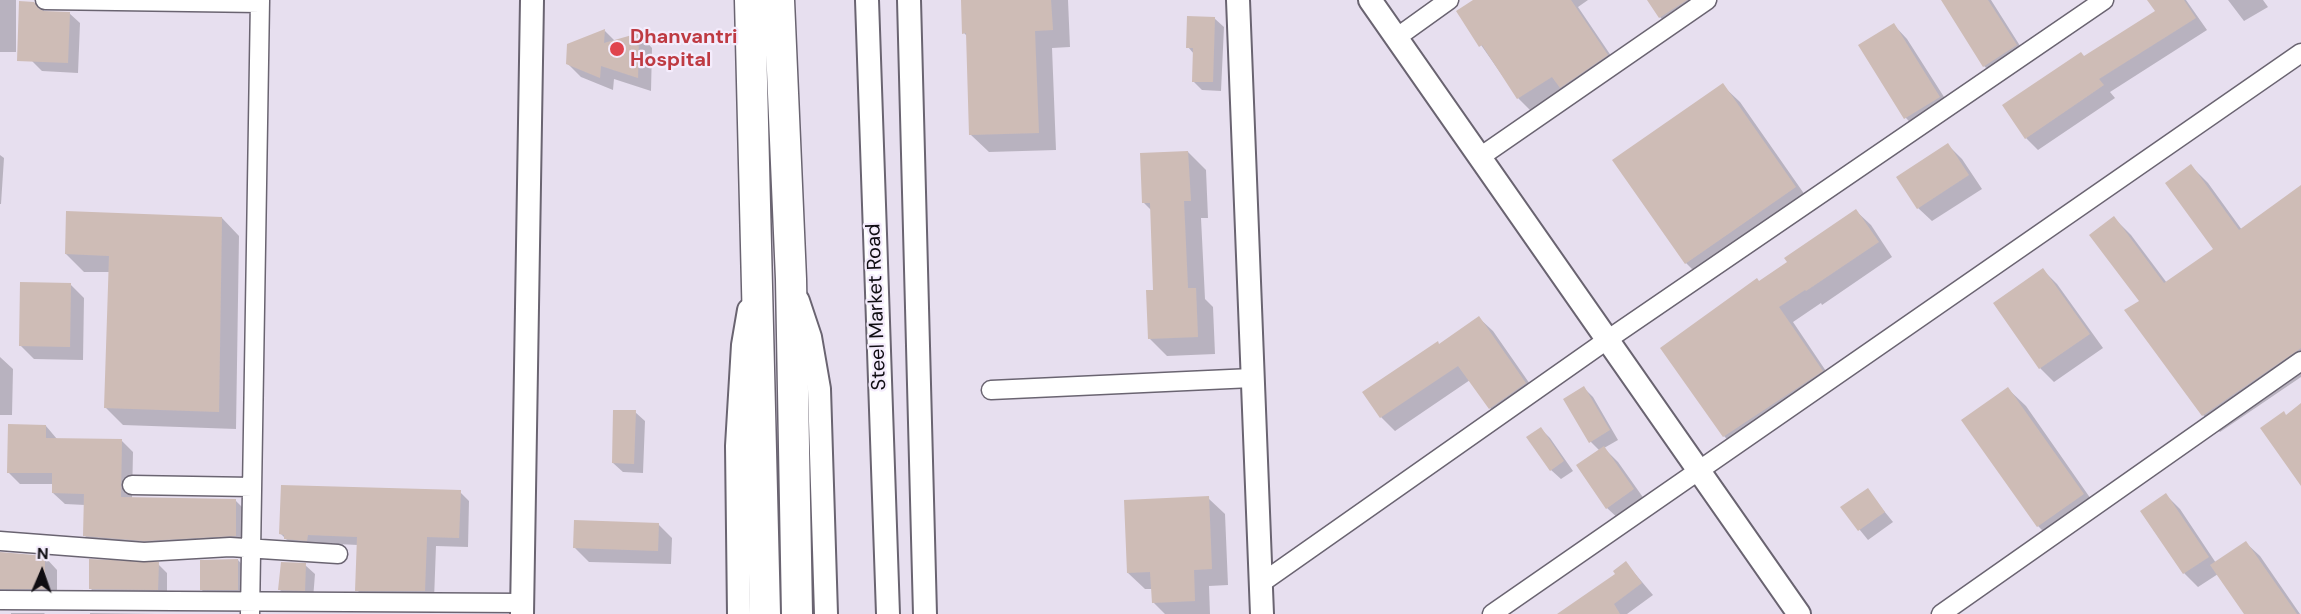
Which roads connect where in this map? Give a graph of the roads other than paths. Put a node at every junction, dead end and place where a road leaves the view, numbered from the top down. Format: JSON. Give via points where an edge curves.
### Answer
{"nodes":[{"id":1,"x":45,"y":0,"type":"edge"},
{"id":2,"x":532,"y":0,"type":"edge"},
{"id":3,"x":750,"y":0,"type":"edge"},
{"id":4,"x":779,"y":0,"type":"edge"},
{"id":5,"x":867,"y":0,"type":"edge"},
{"id":6,"x":909,"y":0,"type":"edge"},
{"id":7,"x":1238,"y":0,"type":"edge"},
{"id":8,"x":1370,"y":0,"type":"edge"},
{"id":9,"x":1449,"y":0,"type":"edge"},
{"id":10,"x":1707,"y":0,"type":"edge"},
{"id":11,"x":2104,"y":0,"type":"edge"},
{"id":12,"x":260,"y":1,"type":"edge"},
{"id":13,"x":1396,"y":38,"type":"junction"},
{"id":14,"x":2301,"y":53,"type":"edge"},
{"id":15,"x":1480,"y":157,"type":"junction"},
{"id":16,"x":756,"y":273,"type":"junction"},
{"id":17,"x":790,"y":279,"type":"junction"},
{"id":18,"x":1607,"y":340,"type":"junction"},
{"id":19,"x":2301,"y":361,"type":"edge"},
{"id":20,"x":1252,"y":378,"type":"junction"},
{"id":21,"x":991,"y":390,"type":"dead end"},
{"id":22,"x":919,"y":399,"type":"junction"},
{"id":23,"x":880,"y":401,"type":"junction"},
{"id":24,"x":1699,"y":471,"type":"junction"},
{"id":25,"x":132,"y":485,"type":"dead end"},
{"id":26,"x":252,"y":487,"type":"junction"},
{"id":27,"x":0,"y":542,"type":"edge"},
{"id":28,"x":251,"y":548,"type":"junction"},
{"id":29,"x":338,"y":554,"type":"dead end"},
{"id":30,"x":1260,"y":584,"type":"junction"},
{"id":31,"x":0,"y":600,"type":"edge"},
{"id":32,"x":250,"y":607,"type":"edge"},
{"id":33,"x":522,"y":608,"type":"edge"},
{"id":34,"x":739,"y":614,"type":"edge"},
{"id":35,"x":765,"y":614,"type":"edge"},
{"id":36,"x":797,"y":614,"type":"edge"},
{"id":37,"x":826,"y":614,"type":"edge"},
{"id":38,"x":888,"y":614,"type":"edge"},
{"id":39,"x":925,"y":614,"type":"edge"},
{"id":40,"x":1262,"y":614,"type":"edge"},
{"id":41,"x":1492,"y":614,"type":"edge"},
{"id":42,"x":1799,"y":614,"type":"edge"},
{"id":43,"x":1941,"y":614,"type":"edge"}],
"edges":[{"from":1,"to":12,"type":"street"},
{"from":2,"to":33,"type":"street"},
{"from":3,"to":16,"type":"highway"},
{"from":4,"to":17,"type":"highway"},
{"from":5,"to":23,"type":"street","name":"Steel Market Road"},
{"from":6,"to":22,"type":"street","name":"Steel Market Road"},
{"from":7,"to":20,"type":"street"},
{"from":8,"to":13,"type":"street"},
{"from":9,"to":13,"type":"street"},
{"from":10,"to":15,"type":"street"},
{"from":11,"to":18,"type":"street"},
{"from":12,"to":26,"type":"street"},
{"from":13,"to":15,"type":"street"},
{"from":14,"to":24,"type":"street"},
{"from":15,"to":18,"type":"street"},
{"from":16,"to":34,"type":"street","via":[[742,345],[737,446]]},
{"from":16,"to":35,"type":"highway"},
{"from":17,"to":36,"type":"highway"},
{"from":17,"to":37,"type":"street","via":[[810,337],[819,389]]},
{"from":18,"to":24,"type":"street"},
{"from":18,"to":30,"type":"street"},
{"from":19,"to":43,"type":"street"},
{"from":20,"to":21,"type":"street"},
{"from":20,"to":30,"type":"street"},
{"from":22,"to":23,"type":"street"},
{"from":22,"to":39,"type":"street","name":"Steel Market Road"},
{"from":23,"to":38,"type":"street","name":"Steel Market Road"},
{"from":24,"to":41,"type":"street"},
{"from":24,"to":42,"type":"street"},
{"from":25,"to":26,"type":"street"},
{"from":26,"to":28,"type":"street"},
{"from":27,"to":28,"type":"street","via":[[144,552]]},
{"from":28,"to":29,"type":"street"},
{"from":28,"to":32,"type":"street"},
{"from":30,"to":40,"type":"street"},
{"from":31,"to":32,"type":"street"},
{"from":32,"to":33,"type":"street"}]}
